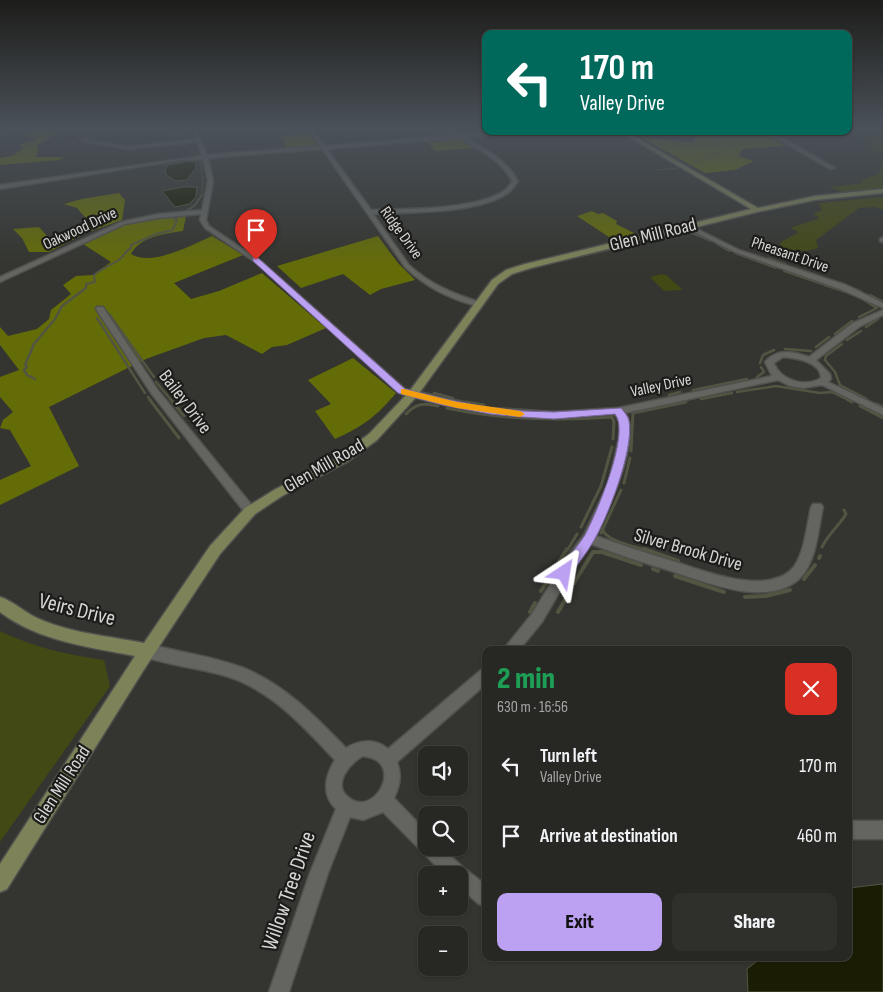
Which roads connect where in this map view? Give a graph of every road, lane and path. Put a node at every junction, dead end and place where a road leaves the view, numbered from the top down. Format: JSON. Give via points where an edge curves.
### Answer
{"nodes":[{"id":1,"x":81,"y":173,"type":"edge"},
{"id":2,"x":209,"y":173,"type":"edge"},
{"id":3,"x":341,"y":173,"type":"edge"},
{"id":4,"x":512,"y":173,"type":"edge"},
{"id":5,"x":693,"y":173,"type":"edge"},
{"id":6,"x":0,"y":186,"type":"edge"},
{"id":7,"x":883,"y":191,"type":"edge"},
{"id":8,"x":757,"y":210,"type":"junction"},
{"id":9,"x":204,"y":212,"type":"junction"},
{"id":10,"x":368,"y":212,"type":"junction"},
{"id":11,"x":689,"y":227,"type":"junction"},
{"id":12,"x":0,"y":280,"type":"edge"},
{"id":13,"x":477,"y":304,"type":"junction"},
{"id":14,"x":883,"y":306,"type":"edge"},
{"id":15,"x":100,"y":309,"type":"dead end"},
{"id":16,"x":883,"y":312,"type":"edge"},
{"id":17,"x":810,"y":360,"type":"junction"},
{"id":18,"x":779,"y":377,"type":"junction"},
{"id":19,"x":822,"y":382,"type":"junction"},
{"id":20,"x":413,"y":394,"type":"junction"},
{"id":21,"x":618,"y":411,"type":"junction"},
{"id":22,"x":883,"y":412,"type":"edge"},
{"id":23,"x":817,"y":507,"type":"dead end"},
{"id":24,"x":250,"y":511,"type":"junction"},
{"id":25,"x":589,"y":538,"type":"junction"},
{"id":26,"x":0,"y":603,"type":"edge"},
{"id":27,"x":513,"y":646,"type":"edge"},
{"id":28,"x":148,"y":650,"type":"junction"},
{"id":29,"x":482,"y":678,"type":"edge"},
{"id":30,"x":344,"y":758,"type":"junction"},
{"id":31,"x":388,"y":759,"type":"junction"},
{"id":32,"x":384,"y":800,"type":"junction"},
{"id":33,"x":346,"y":806,"type":"junction"},
{"id":34,"x":852,"y":830,"type":"edge"},
{"id":35,"x":883,"y":830,"type":"edge"},
{"id":36,"x":418,"y":835,"type":"edge"},
{"id":37,"x":438,"y":856,"type":"edge"},
{"id":38,"x":449,"y":866,"type":"edge"},
{"id":39,"x":0,"y":882,"type":"edge"},
{"id":40,"x":468,"y":883,"type":"edge"},
{"id":41,"x":482,"y":894,"type":"edge"},
{"id":42,"x":279,"y":992,"type":"edge"}],
"edges":[{"from":1,"to":6,"type":"street"},
{"from":2,"to":9,"type":"street","via":[[211,186]]},
{"from":3,"to":10,"type":"street","name":"Ridge Drive"},
{"from":4,"to":10,"type":"street","via":[[515,183],[495,199],[474,204]]},
{"from":5,"to":8,"type":"main road"},
{"from":7,"to":8,"type":"main road","name":"Glen Mill Road","via":[[815,198]]},
{"from":8,"to":11,"type":"main road","name":"Glen Mill Road"},
{"from":9,"to":12,"type":"street","name":"Oakwood Drive","via":[[123,223]]},
{"from":9,"to":20,"type":"street","name":"Valley Drive","via":[[202,220],[207,227],[260,263],[397,388]]},
{"from":10,"to":13,"type":"street","name":"Ridge Drive","via":[[402,261],[416,275],[439,289]]},
{"from":11,"to":13,"type":"main road","name":"Glen Mill Road","via":[[516,269],[495,282]]},
{"from":11,"to":14,"type":"street","name":"Pheasant Drive","via":[[737,251],[843,287]]},
{"from":13,"to":20,"type":"main road","name":"Glen Mill Road"},
{"from":15,"to":24,"type":"street","name":"Bailey Drive","via":[[154,391]]},
{"from":16,"to":17,"type":"street","via":[[856,325]]},
{"from":17,"to":18,"type":"street","via":[[783,354],[771,358],[769,367]]},
{"from":17,"to":19,"type":"street","via":[[826,374]]},
{"from":18,"to":19,"type":"street","via":[[797,384]]},
{"from":18,"to":21,"type":"street","name":"Valley Drive"},
{"from":19,"to":22,"type":"street"},
{"from":20,"to":21,"type":"street","name":"Valley Drive","via":[[457,405],[522,414]]},
{"from":20,"to":24,"type":"main road","name":"Glen Mill Road","via":[[373,437],[352,453]]},
{"from":21,"to":25,"type":"street","via":[[625,423],[614,482]]},
{"from":23,"to":25,"type":"street","name":"Silver Brook Drive","via":[[802,566],[782,582],[764,586],[726,583]]},
{"from":24,"to":28,"type":"main road","name":"Glen Mill Road","via":[[215,550]]},
{"from":25,"to":27,"type":"street","via":[[573,558],[537,618]]},
{"from":26,"to":28,"type":"main road","name":"Veirs Drive","via":[[13,615],[32,624]]},
{"from":28,"to":30,"type":"street","via":[[225,669],[256,682],[278,697]]},
{"from":28,"to":39,"type":"main road","name":"Glen Mill Road"},
{"from":29,"to":31,"type":"street"},
{"from":30,"to":31,"type":"street","via":[[357,750],[372,748]]},
{"from":30,"to":33,"type":"street","via":[[334,783],[339,800]]},
{"from":31,"to":32,"type":"street","via":[[393,775]]},
{"from":32,"to":33,"type":"street","via":[[365,811],[355,811]]},
{"from":32,"to":36,"type":"street"},
{"from":33,"to":42,"type":"street","name":"Willow Tree Drive","via":[[319,873]]},
{"from":34,"to":35,"type":"street"},
{"from":37,"to":38,"type":"street"},
{"from":40,"to":41,"type":"street"}]}
